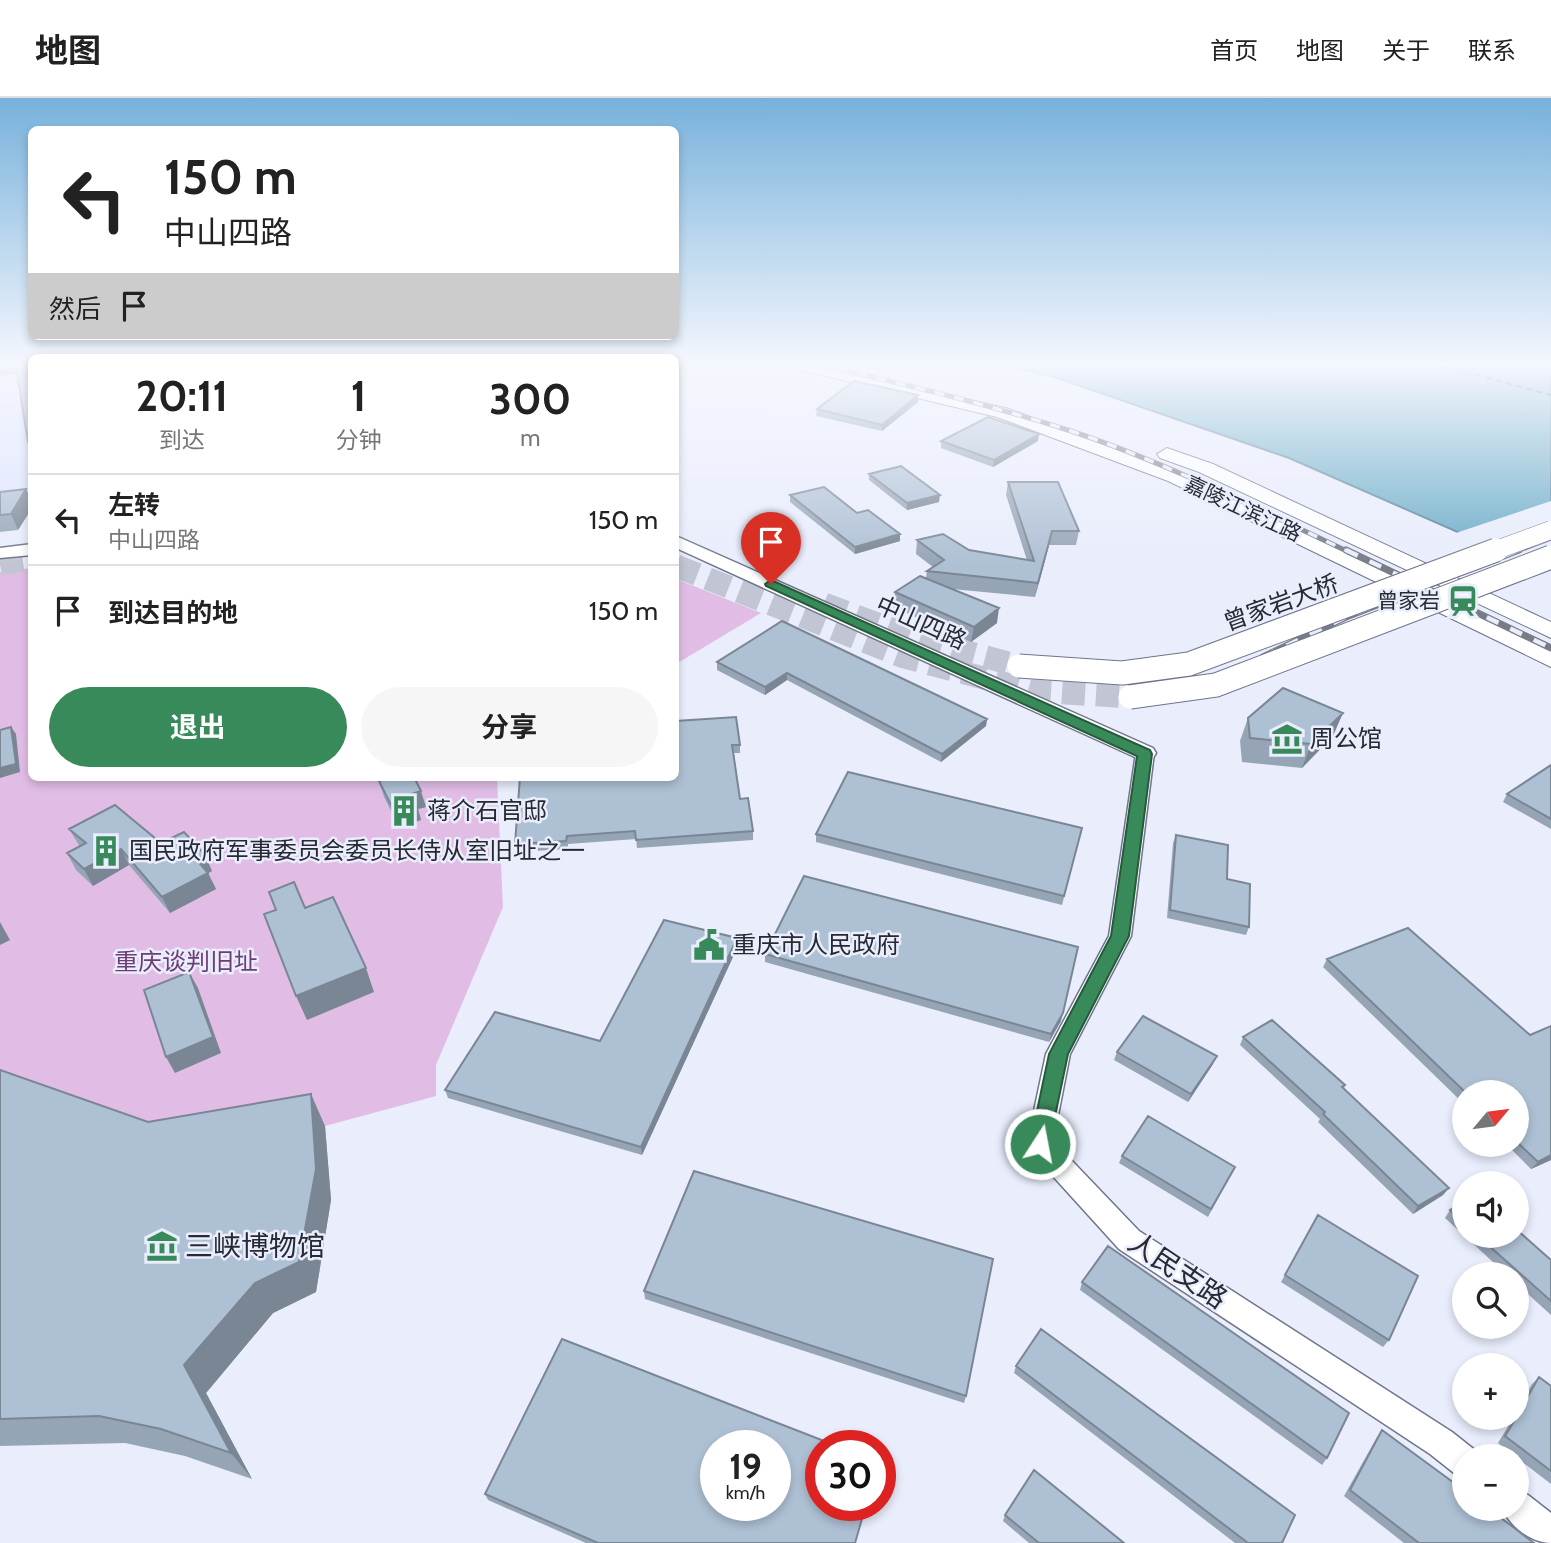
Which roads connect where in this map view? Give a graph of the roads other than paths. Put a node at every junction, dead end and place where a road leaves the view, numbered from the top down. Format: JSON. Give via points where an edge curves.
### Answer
{"nodes":[{"id":1,"x":1054,"y":431,"type":"edge"},
{"id":2,"x":1100,"y":431,"type":"edge"},
{"id":3,"x":1551,"y":530,"type":"edge"},
{"id":4,"x":679,"y":542,"type":"edge"},
{"id":5,"x":28,"y":550,"type":"edge"},
{"id":6,"x":0,"y":553,"type":"edge"},
{"id":7,"x":1551,"y":557,"type":"edge"},
{"id":8,"x":1551,"y":631,"type":"edge"},
{"id":9,"x":1551,"y":659,"type":"edge"},
{"id":10,"x":1019,"y":666,"type":"tunnel mouth"},
{"id":11,"x":1130,"y":697,"type":"tunnel mouth"},
{"id":12,"x":1145,"y":754,"type":"joint"},
{"id":13,"x":1452,"y":1452,"type":"edge"},
{"id":14,"x":1529,"y":1516,"type":"edge"},
{"id":15,"x":1551,"y":1534,"type":"edge"}],
"edges":[{"from":1,"to":9,"type":"main road","name":"嘉陵江滨江路","via":[[1175,477]]},
{"from":2,"to":8,"type":"main road","name":"嘉陵江滨江路","via":[[1206,468]]},
{"from":3,"to":10,"type":"main road","name":"曾家岩大桥","bridge":true,"via":[[1189,664],[1122,673]]},
{"from":4,"to":12,"type":"street","name":"中山四路"},
{"from":5,"to":6,"type":"street"},
{"from":7,"to":11,"type":"main road","bridge":true,"via":[[1216,685]]},
{"from":12,"to":13,"type":"street","name":"人民支路","via":[[1120,936],[1058,1054],[1040,1144],[1129,1240]]},
{"from":14,"to":15,"type":"street"}]}
